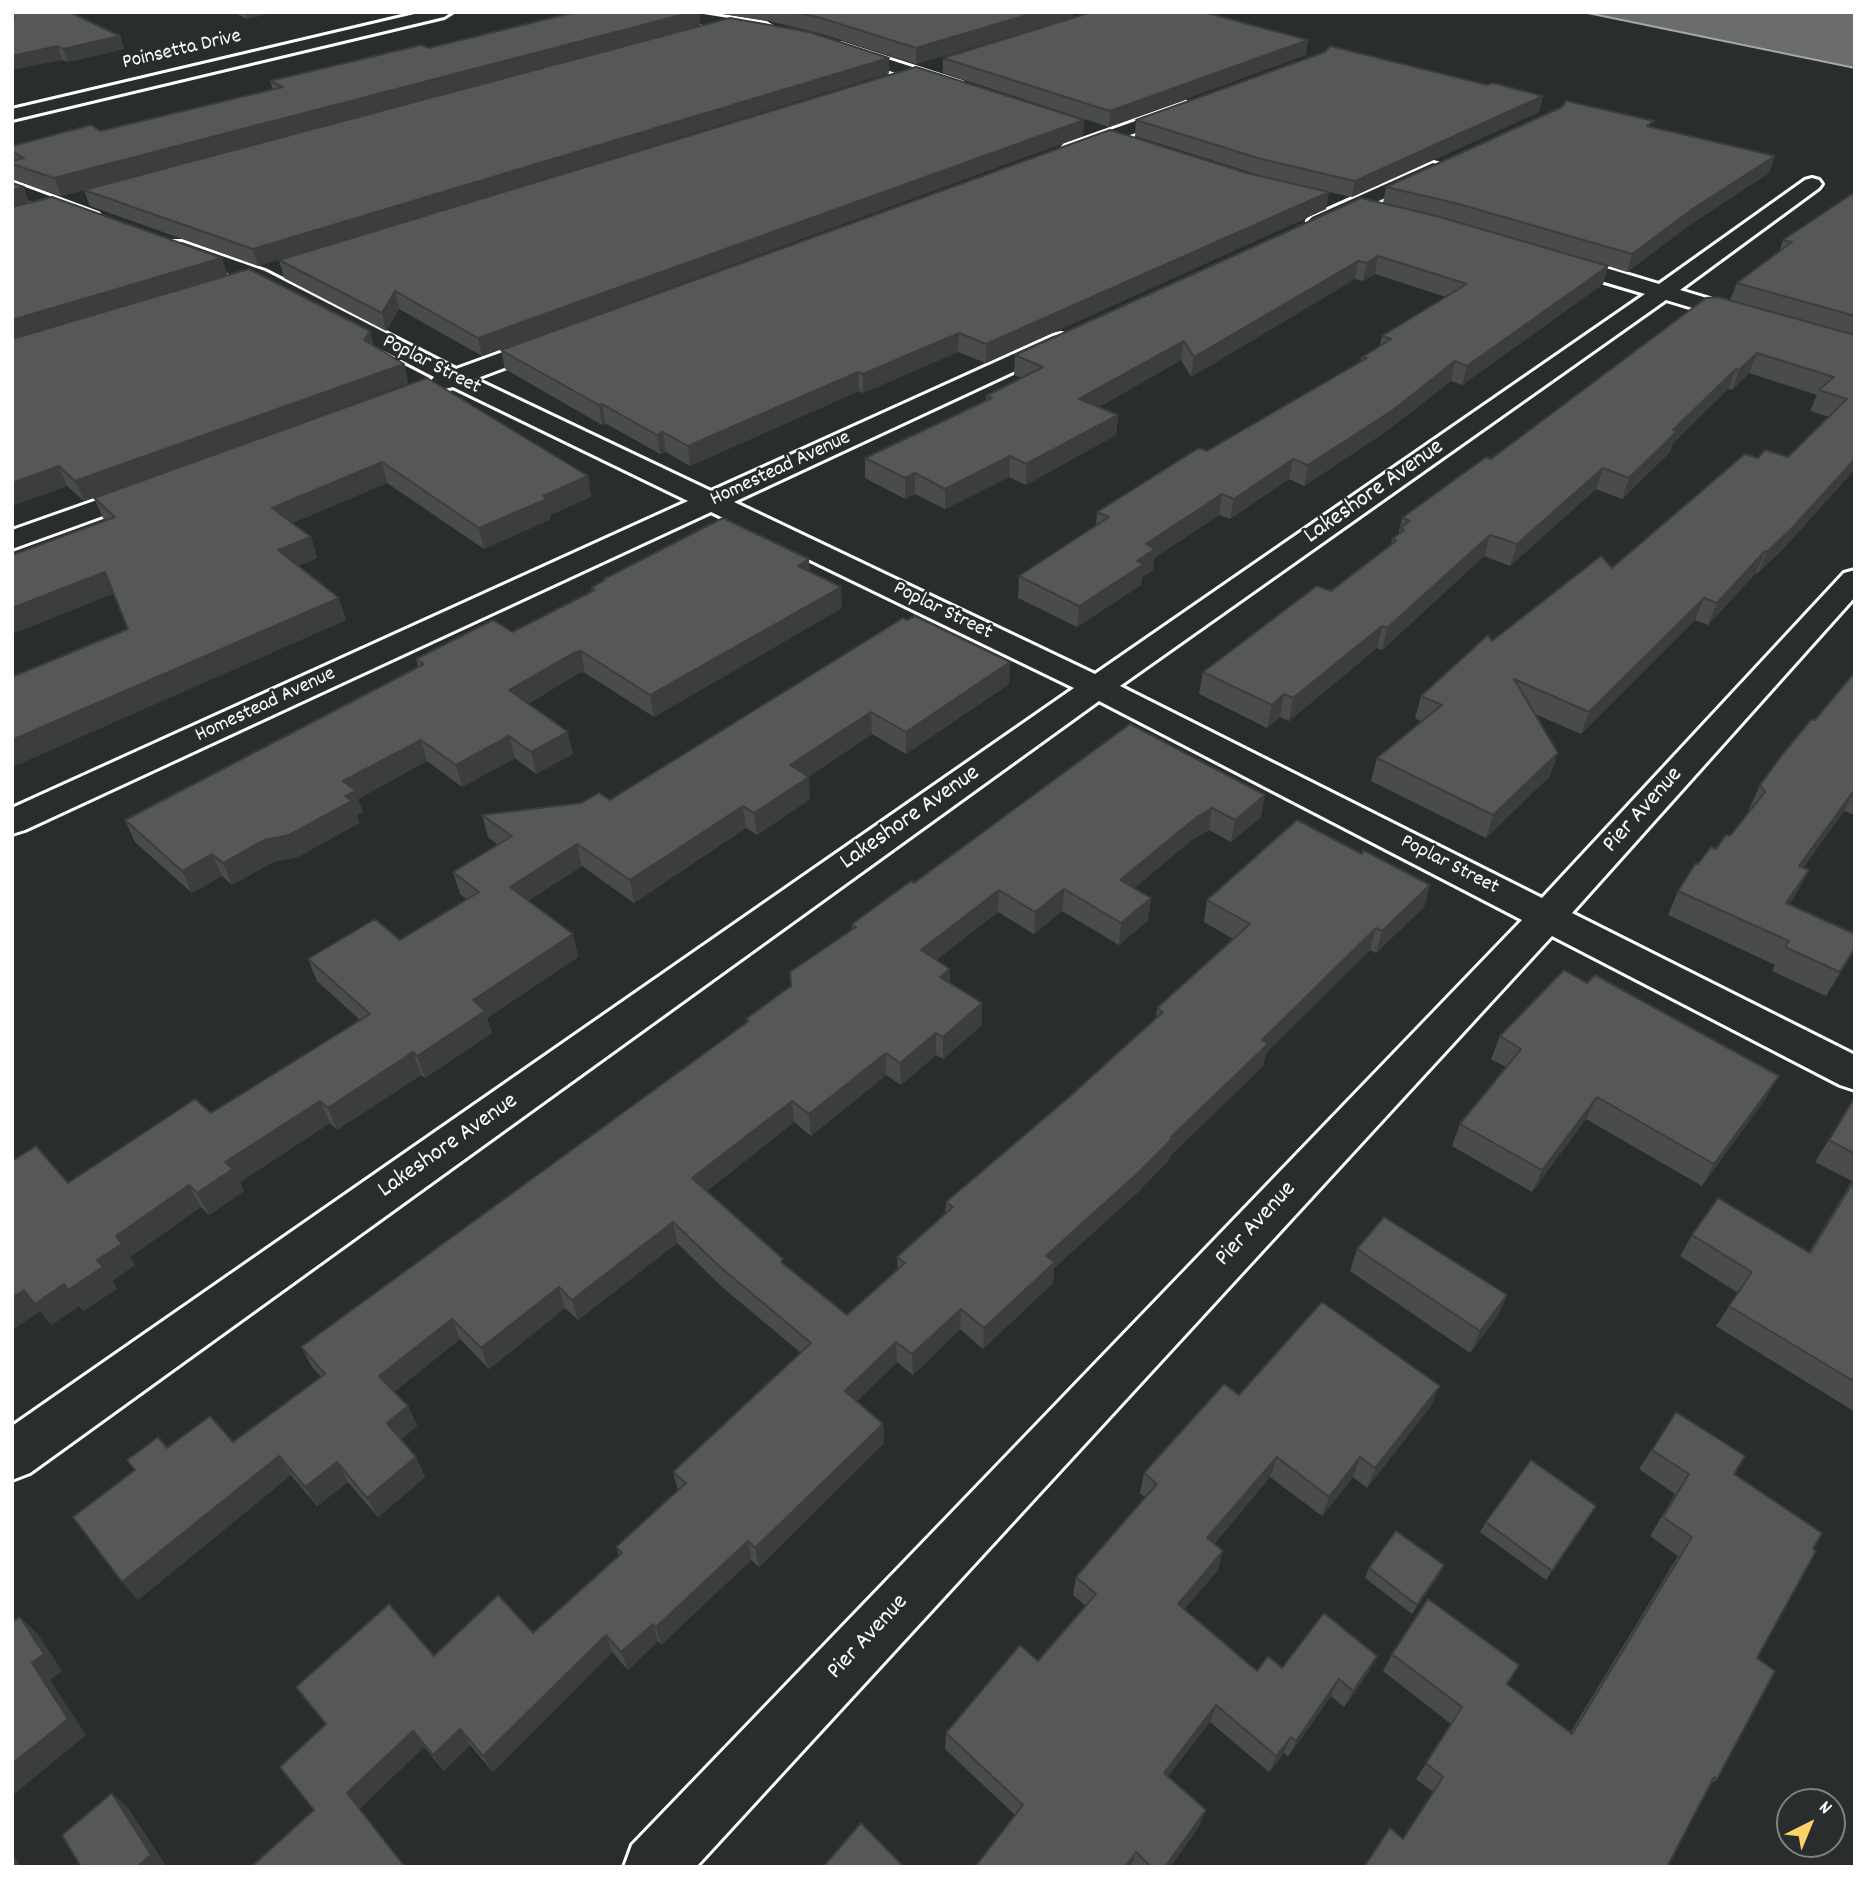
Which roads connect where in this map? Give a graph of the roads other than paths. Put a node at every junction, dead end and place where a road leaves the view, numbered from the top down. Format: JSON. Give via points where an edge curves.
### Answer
{"nodes":[{"id":1,"x":444,"y":12,"type":"edge"},
{"id":2,"x":671,"y":12,"type":"edge"},
{"id":3,"x":730,"y":24,"type":"junction"},
{"id":4,"x":788,"y":33,"type":"edge"},
{"id":5,"x":696,"y":35,"type":"edge"},
{"id":6,"x":828,"y":45,"type":"edge"},
{"id":7,"x":943,"y":65,"type":"edge"},
{"id":8,"x":916,"y":73,"type":"junction"},
{"id":9,"x":877,"y":86,"type":"edge"},
{"id":10,"x":981,"y":94,"type":"edge"},
{"id":11,"x":1212,"y":99,"type":"edge"},
{"id":12,"x":12,"y":115,"type":"edge"},
{"id":13,"x":1083,"y":128,"type":"edge"},
{"id":14,"x":1109,"y":137,"type":"junction"},
{"id":15,"x":1135,"y":145,"type":"edge"},
{"id":16,"x":1056,"y":156,"type":"edge"},
{"id":17,"x":1451,"y":161,"type":"edge"},
{"id":18,"x":1812,"y":184,"type":"dead end"},
{"id":19,"x":1318,"y":199,"type":"edge"},
{"id":20,"x":18,"y":202,"type":"edge"},
{"id":21,"x":1352,"y":206,"type":"junction"},
{"id":22,"x":1384,"y":212,"type":"edge"},
{"id":23,"x":1289,"y":235,"type":"edge"},
{"id":24,"x":1533,"y":254,"type":"edge"},
{"id":25,"x":1663,"y":292,"type":"junction"},
{"id":26,"x":1765,"y":323,"type":"edge"},
{"id":27,"x":1088,"y":328,"type":"edge"},
{"id":28,"x":572,"y":335,"type":"edge"},
{"id":29,"x":454,"y":379,"type":"junction"},
{"id":30,"x":415,"y":393,"type":"edge"},
{"id":31,"x":168,"y":483,"type":"edge"},
{"id":32,"x":712,"y":502,"type":"junction"},
{"id":33,"x":12,"y":540,"type":"edge"},
{"id":34,"x":1855,"y":579,"type":"edge"},
{"id":35,"x":1097,"y":687,"type":"junction"},
{"id":36,"x":12,"y":822,"type":"edge"},
{"id":37,"x":1547,"y":917,"type":"junction"},
{"id":38,"x":1855,"y":1074,"type":"edge"},
{"id":39,"x":12,"y":1456,"type":"edge"},
{"id":40,"x":654,"y":1867,"type":"edge"}],
"edges":[{"from":1,"to":12,"type":"street","name":"Poinsetta Drive"},
{"from":2,"to":3,"type":"street"},
{"from":3,"to":4,"type":"street"},
{"from":3,"to":5,"type":"street"},
{"from":6,"to":8,"type":"street"},
{"from":7,"to":8,"type":"street"},
{"from":8,"to":9,"type":"street"},
{"from":8,"to":10,"type":"street"},
{"from":11,"to":14,"type":"street"},
{"from":13,"to":14,"type":"street"},
{"from":14,"to":15,"type":"street"},
{"from":14,"to":16,"type":"street"},
{"from":17,"to":21,"type":"street"},
{"from":18,"to":25,"type":"street","name":"Lakeshore Avenue"},
{"from":19,"to":21,"type":"street"},
{"from":20,"to":29,"type":"street","name":"Poplar Street","via":[[71,203],[132,232],[257,276]]},
{"from":21,"to":22,"type":"street"},
{"from":21,"to":23,"type":"street"},
{"from":24,"to":25,"type":"street"},
{"from":25,"to":26,"type":"street"},
{"from":25,"to":35,"type":"street","name":"Lakeshore Avenue"},
{"from":27,"to":32,"type":"street","name":"Homestead Avenue"},
{"from":28,"to":29,"type":"street"},
{"from":29,"to":30,"type":"street"},
{"from":29,"to":32,"type":"street","name":"Poplar Street"},
{"from":31,"to":33,"type":"street"},
{"from":32,"to":35,"type":"street","name":"Poplar Street"},
{"from":32,"to":36,"type":"street","name":"Homestead Avenue"},
{"from":34,"to":37,"type":"street","name":"Pier Avenue"},
{"from":35,"to":37,"type":"street","name":"Poplar Street"},
{"from":35,"to":39,"type":"street","name":"Lakeshore Avenue"},
{"from":37,"to":38,"type":"street","name":"Poplar Street"},
{"from":37,"to":40,"type":"street","name":"Pier Avenue"}]}
